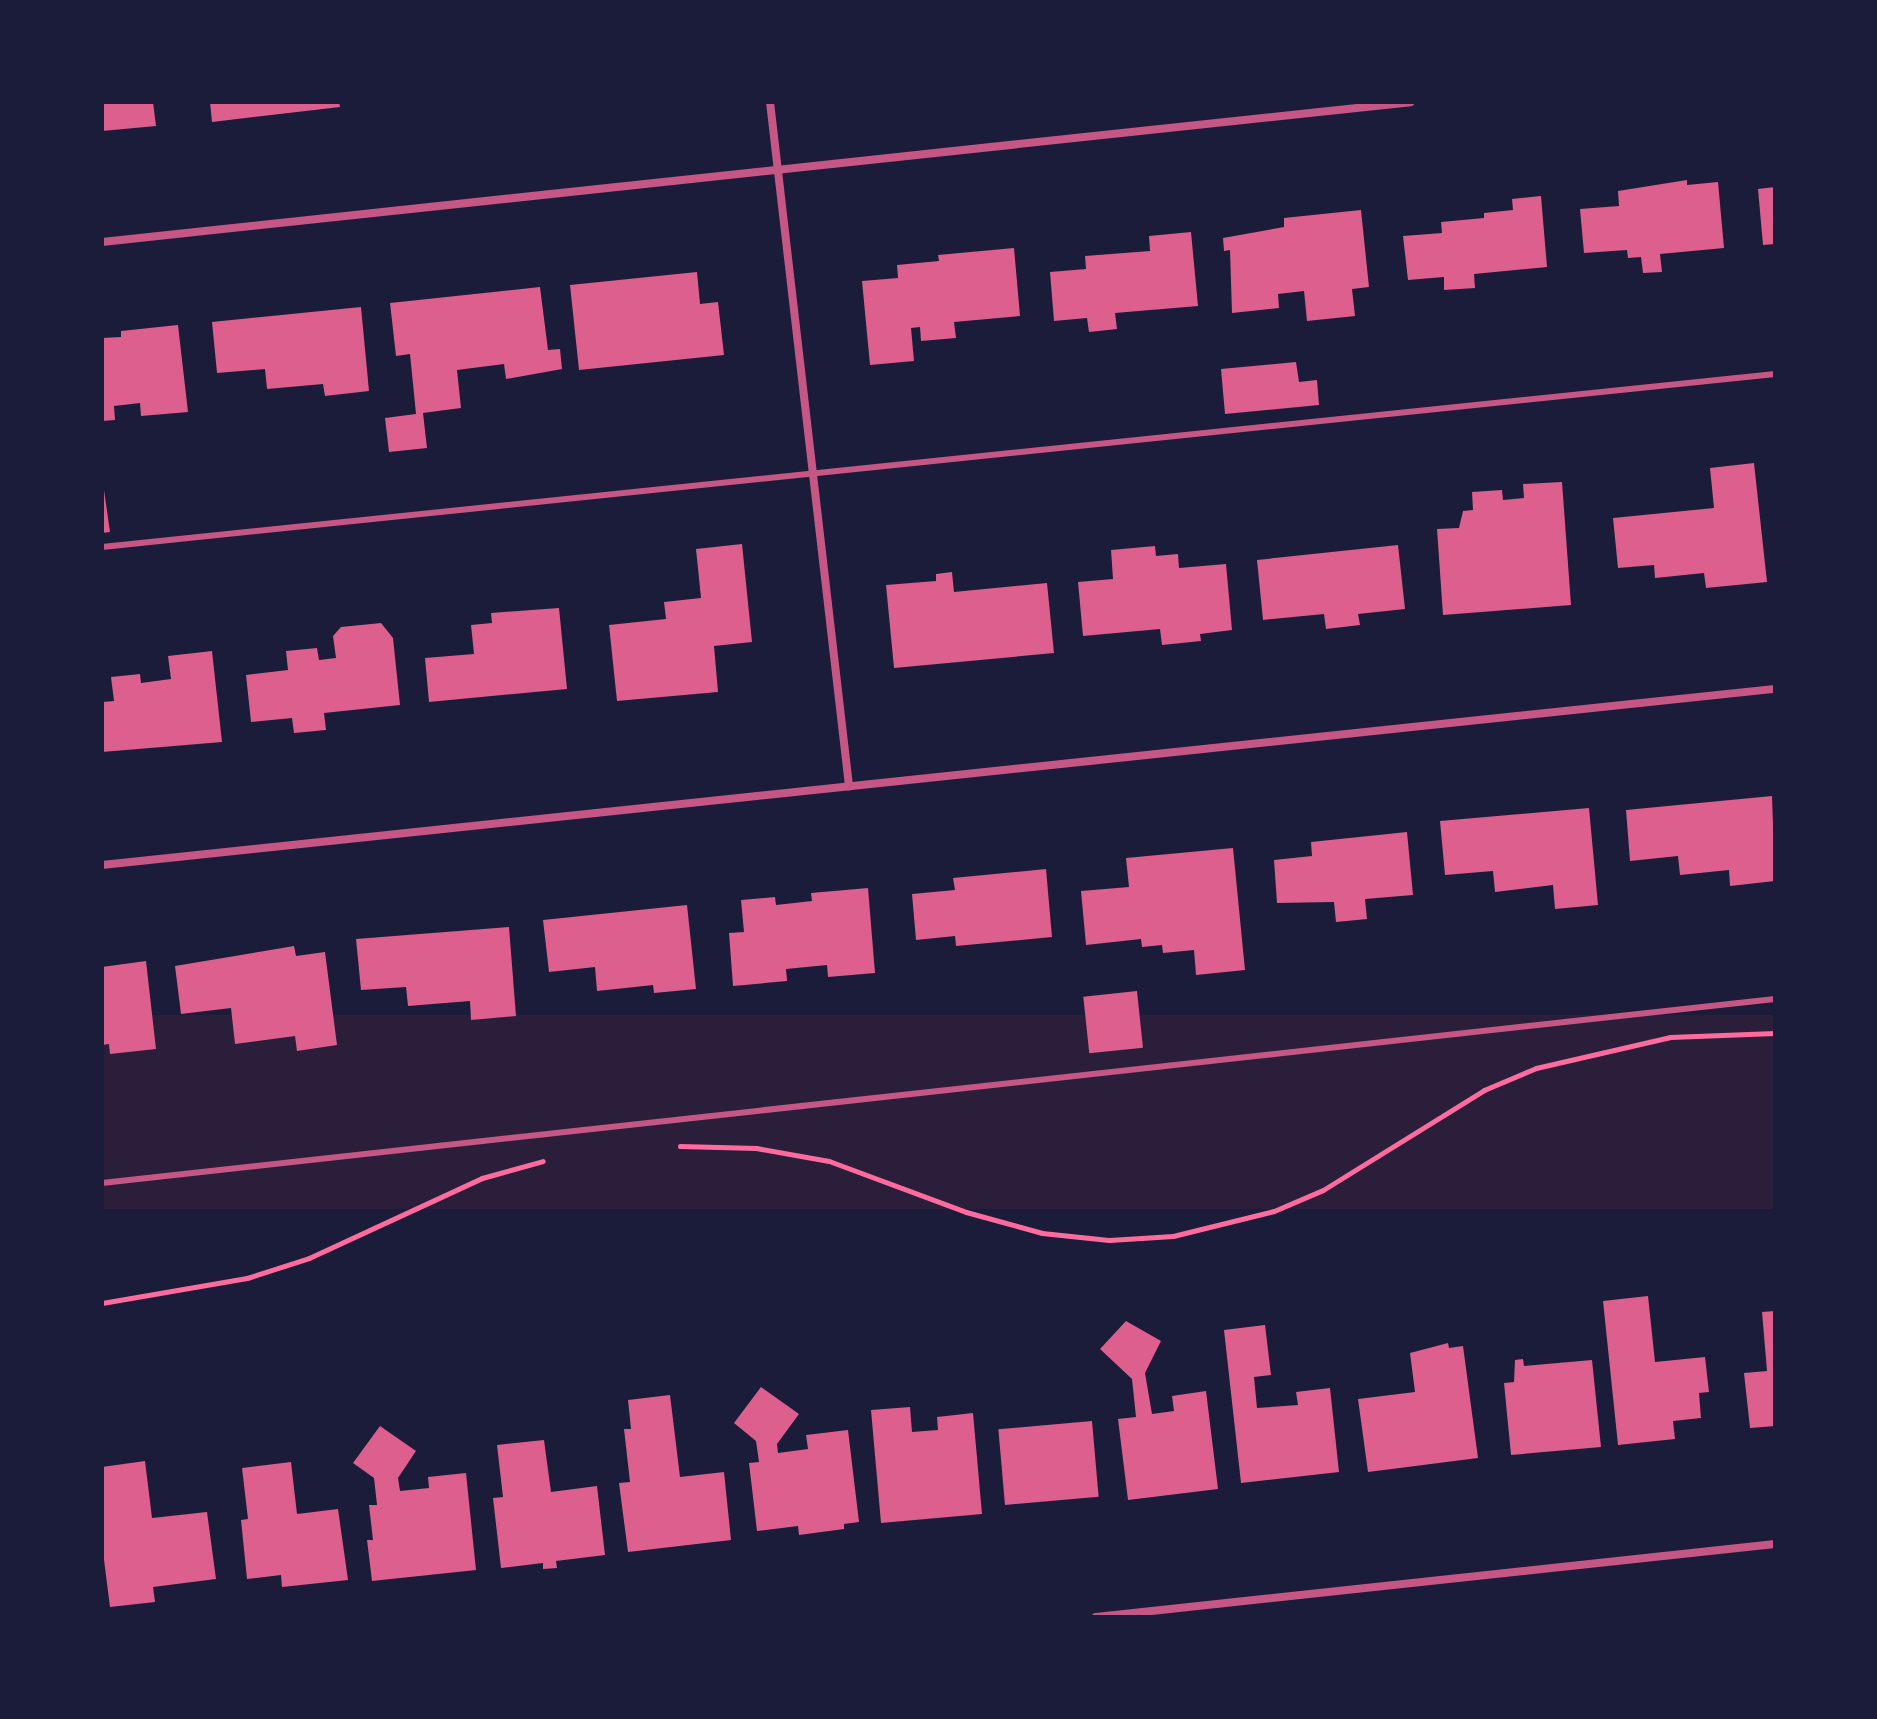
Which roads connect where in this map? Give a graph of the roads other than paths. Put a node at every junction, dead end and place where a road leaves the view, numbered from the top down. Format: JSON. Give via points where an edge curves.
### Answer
{"nodes":[{"id":1,"x":770,"y":102,"type":"edge"},
{"id":2,"x":1411,"y":102,"type":"edge"},
{"id":3,"x":777,"y":169,"type":"junction"},
{"id":4,"x":102,"y":242,"type":"edge"},
{"id":5,"x":1775,"y":374,"type":"edge"},
{"id":6,"x":813,"y":477,"type":"junction"},
{"id":7,"x":102,"y":547,"type":"edge"},
{"id":8,"x":1775,"y":689,"type":"edge"},
{"id":9,"x":849,"y":786,"type":"junction"},
{"id":10,"x":102,"y":865,"type":"edge"},
{"id":11,"x":1775,"y":999,"type":"edge"},
{"id":12,"x":102,"y":1183,"type":"edge"},
{"id":13,"x":1775,"y":1544,"type":"edge"},
{"id":14,"x":1096,"y":1617,"type":"edge"}],
"edges":[{"from":1,"to":3,"type":"street"},
{"from":2,"to":3,"type":"street"},
{"from":3,"to":4,"type":"street"},
{"from":3,"to":6,"type":"street"},
{"from":5,"to":6,"type":"lane"},
{"from":6,"to":7,"type":"lane"},
{"from":6,"to":9,"type":"street"},
{"from":8,"to":9,"type":"street"},
{"from":9,"to":10,"type":"street"},
{"from":11,"to":12,"type":"lane"},
{"from":13,"to":14,"type":"street"}]}
